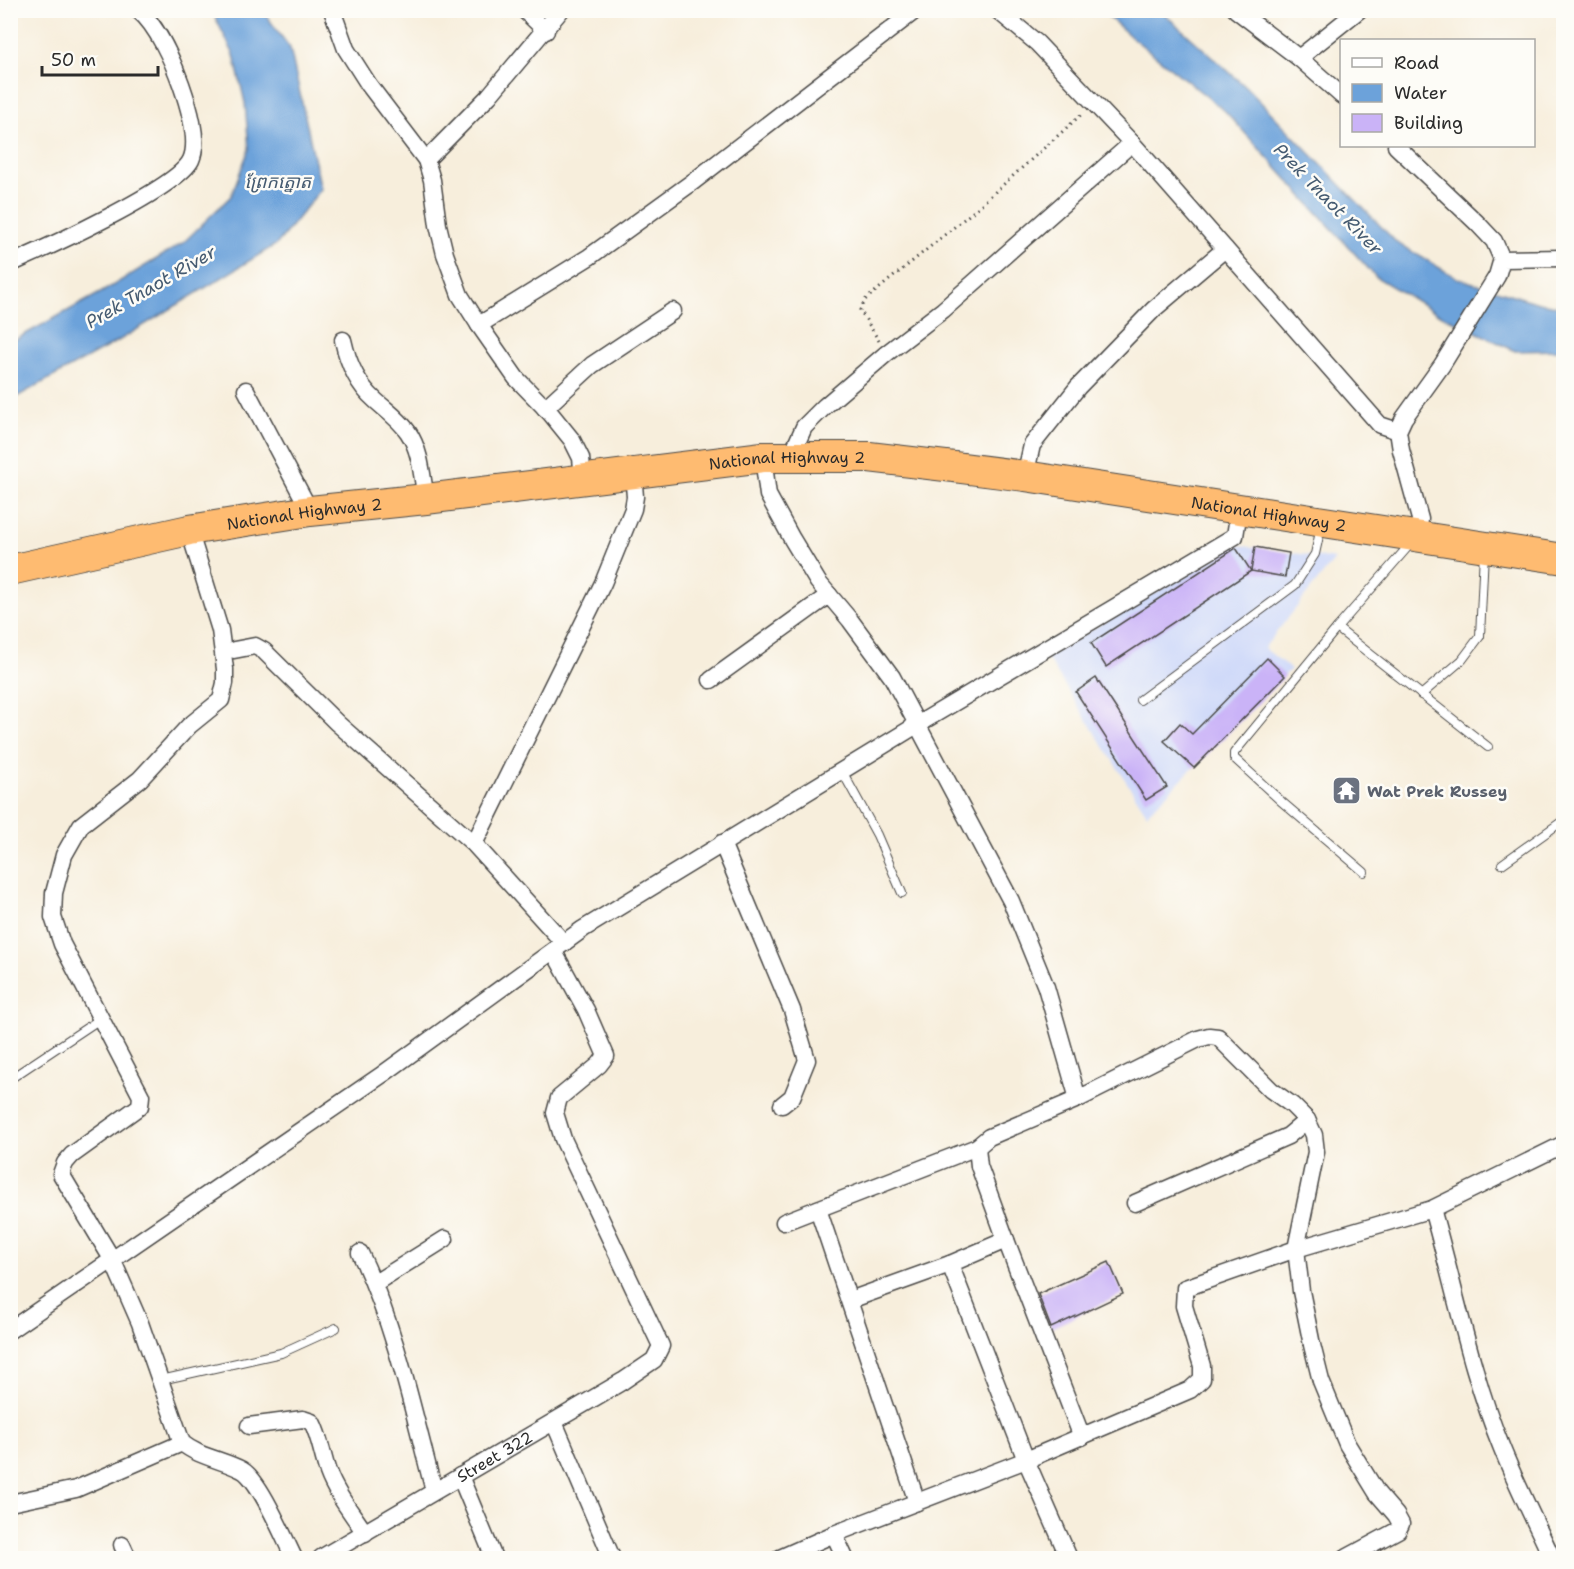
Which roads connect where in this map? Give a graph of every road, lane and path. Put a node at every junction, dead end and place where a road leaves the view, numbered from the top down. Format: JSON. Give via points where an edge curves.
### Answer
{"nodes":[{"id":1,"x":138,"y":10,"type":"edge"},
{"id":2,"x":332,"y":10,"type":"edge"},
{"id":3,"x":524,"y":10,"type":"edge"},
{"id":4,"x":561,"y":10,"type":"edge"},
{"id":5,"x":916,"y":10,"type":"edge"},
{"id":6,"x":997,"y":10,"type":"edge"},
{"id":7,"x":1236,"y":10,"type":"edge"},
{"id":8,"x":1359,"y":10,"type":"edge"},
{"id":9,"x":546,"y":31,"type":"junction"},
{"id":10,"x":1299,"y":58,"type":"junction"},
{"id":11,"x":1340,"y":95,"type":"edge"},
{"id":12,"x":1094,"y":102,"type":"junction"},
{"id":13,"x":1132,"y":143,"type":"junction"},
{"id":14,"x":1402,"y":147,"type":"edge"},
{"id":15,"x":426,"y":160,"type":"junction"},
{"id":16,"x":1225,"y":249,"type":"junction"},
{"id":17,"x":1563,"y":258,"type":"edge"},
{"id":18,"x":1502,"y":260,"type":"junction"},
{"id":19,"x":10,"y":264,"type":"edge"},
{"id":20,"x":673,"y":311,"type":"dead end"},
{"id":21,"x":479,"y":325,"type":"junction"},
{"id":22,"x":343,"y":340,"type":"dead end"},
{"id":23,"x":887,"y":353,"type":"junction"},
{"id":24,"x":246,"y":390,"type":"dead end"},
{"id":25,"x":545,"y":408,"type":"junction"},
{"id":26,"x":1398,"y":431,"type":"junction"},
{"id":27,"x":777,"y":457,"type":"junction"},
{"id":28,"x":633,"y":472,"type":"junction"},
{"id":29,"x":1025,"y":476,"type":"junction"},
{"id":30,"x":583,"y":478,"type":"junction"},
{"id":31,"x":426,"y":499,"type":"junction"},
{"id":32,"x":1239,"y":510,"type":"junction"},
{"id":33,"x":310,"y":511,"type":"junction"},
{"id":34,"x":1322,"y":522,"type":"junction"},
{"id":35,"x":189,"y":530,"type":"junction"},
{"id":36,"x":1418,"y":536,"type":"junction"},
{"id":37,"x":1484,"y":547,"type":"junction"},
{"id":38,"x":1563,"y":559,"type":"edge"},
{"id":39,"x":10,"y":570,"type":"edge"},
{"id":40,"x":828,"y":595,"type":"junction"},
{"id":41,"x":1338,"y":628,"type":"junction"},
{"id":42,"x":234,"y":650,"type":"dead end"},
{"id":43,"x":711,"y":680,"type":"dead end"},
{"id":44,"x":1421,"y":695,"type":"junction"},
{"id":45,"x":1140,"y":700,"type":"dead end"},
{"id":46,"x":918,"y":725,"type":"junction"},
{"id":47,"x":1488,"y":747,"type":"dead end"},
{"id":48,"x":842,"y":771,"type":"junction"},
{"id":49,"x":1563,"y":820,"type":"edge"},
{"id":50,"x":722,"y":843,"type":"junction"},
{"id":51,"x":474,"y":844,"type":"junction"},
{"id":52,"x":1502,"y":864,"type":"dead end"},
{"id":53,"x":1364,"y":872,"type":"dead end"},
{"id":54,"x":902,"y":892,"type":"dead end"},
{"id":55,"x":559,"y":948,"type":"junction"},
{"id":56,"x":100,"y":1019,"type":"junction"},
{"id":57,"x":10,"y":1079,"type":"edge"},
{"id":58,"x":1078,"y":1099,"type":"junction"},
{"id":59,"x":782,"y":1105,"type":"dead end"},
{"id":60,"x":1307,"y":1120,"type":"junction"},
{"id":61,"x":1563,"y":1144,"type":"edge"},
{"id":62,"x":977,"y":1147,"type":"junction"},
{"id":63,"x":1135,"y":1203,"type":"dead end"},
{"id":64,"x":818,"y":1209,"type":"junction"},
{"id":65,"x":1432,"y":1209,"type":"junction"},
{"id":66,"x":784,"y":1222,"type":"dead end"},
{"id":67,"x":445,"y":1239,"type":"dead end"},
{"id":68,"x":1006,"y":1240,"type":"junction"},
{"id":69,"x":1296,"y":1249,"type":"junction"},
{"id":70,"x":360,"y":1253,"type":"dead end"},
{"id":71,"x":112,"y":1259,"type":"junction"},
{"id":72,"x":950,"y":1264,"type":"junction"},
{"id":73,"x":375,"y":1283,"type":"junction"},
{"id":74,"x":850,"y":1300,"type":"junction"},
{"id":75,"x":336,"y":1328,"type":"dead end"},
{"id":76,"x":10,"y":1330,"type":"edge"},
{"id":77,"x":161,"y":1380,"type":"junction"},
{"id":78,"x":554,"y":1422,"type":"junction"},
{"id":79,"x":249,"y":1426,"type":"dead end"},
{"id":80,"x":1082,"y":1437,"type":"junction"},
{"id":81,"x":182,"y":1443,"type":"junction"},
{"id":82,"x":1026,"y":1460,"type":"junction"},
{"id":83,"x":460,"y":1476,"type":"junction"},
{"id":84,"x":435,"y":1491,"type":"junction"},
{"id":85,"x":917,"y":1502,"type":"junction"},
{"id":86,"x":10,"y":1503,"type":"edge"},
{"id":87,"x":365,"y":1533,"type":"junction"},
{"id":88,"x":834,"y":1534,"type":"junction"},
{"id":89,"x":294,"y":1558,"type":"edge"},
{"id":90,"x":321,"y":1558,"type":"edge"},
{"id":91,"x":494,"y":1558,"type":"edge"},
{"id":92,"x":612,"y":1558,"type":"edge"},
{"id":93,"x":780,"y":1558,"type":"edge"},
{"id":94,"x":845,"y":1558,"type":"edge"},
{"id":95,"x":1069,"y":1558,"type":"edge"},
{"id":96,"x":1346,"y":1558,"type":"edge"},
{"id":97,"x":1552,"y":1558,"type":"edge"}],
"edges":[{"from":1,"to":19,"type":"street","via":[[174,65],[190,111],[194,138],[191,160],[173,178],[143,197]]},
{"from":2,"to":15,"type":"street","via":[[346,49],[369,86]]},
{"from":3,"to":9,"type":"street"},
{"from":4,"to":9,"type":"street"},
{"from":5,"to":21,"type":"street","via":[[589,257]]},
{"from":6,"to":12,"type":"street","via":[[1037,43]]},
{"from":7,"to":10,"type":"street"},
{"from":8,"to":10,"type":"street"},
{"from":9,"to":15,"type":"street"},
{"from":10,"to":11,"type":"street"},
{"from":12,"to":13,"type":"street"},
{"from":12,"to":23,"type":"path","via":[[975,210],[865,300],[860,310]]},
{"from":13,"to":16,"type":"street"},
{"from":13,"to":23,"type":"street","via":[[943,310]]},
{"from":14,"to":18,"type":"street","via":[[1494,241]]},
{"from":15,"to":21,"type":"street","via":[[445,254],[460,294]]},
{"from":16,"to":26,"type":"street","via":[[1380,425]]},
{"from":16,"to":29,"type":"street","via":[[1154,309],[1078,387],[1032,445]]},
{"from":17,"to":18,"type":"street"},
{"from":18,"to":26,"type":"street","via":[[1497,276]]},
{"from":20,"to":25,"type":"street","via":[[592,365]]},
{"from":21,"to":25,"type":"street","via":[[516,378]]},
{"from":22,"to":31,"type":"street","via":[[362,387],[409,434],[417,450]]},
{"from":23,"to":27,"type":"street","via":[[825,406]]},
{"from":24,"to":33,"type":"street"},
{"from":25,"to":30,"type":"street","via":[[572,440],[581,458]]},
{"from":26,"to":36,"type":"street","via":[[1420,519]]},
{"from":27,"to":28,"type":"highway","name":"National Highway 2"},
{"from":27,"to":29,"type":"highway","name":"National Highway 2","via":[[869,457]]},
{"from":27,"to":40,"type":"street","via":[[768,495]]},
{"from":28,"to":30,"type":"highway","name":"National Highway 2"},
{"from":28,"to":51,"type":"street","via":[[633,509],[603,583]]},
{"from":29,"to":32,"type":"highway","name":"National Highway 2"},
{"from":30,"to":31,"type":"highway","name":"National Highway 2"},
{"from":31,"to":33,"type":"highway","name":"National Highway 2"},
{"from":32,"to":34,"type":"highway","name":"National Highway 2"},
{"from":32,"to":46,"type":"street","via":[[1235,536]]},
{"from":33,"to":35,"type":"highway","name":"National Highway 2"},
{"from":34,"to":36,"type":"highway","name":"National Highway 2"},
{"from":34,"to":45,"type":"lane","via":[[1315,554],[1295,585]]},
{"from":35,"to":39,"type":"highway","name":"National Highway 2"},
{"from":35,"to":56,"type":"street","via":[[220,630],[225,669],[221,699],[189,726],[140,779],[81,825],[64,855],[54,893],[52,917]]},
{"from":36,"to":37,"type":"highway","name":"National Highway 2"},
{"from":36,"to":41,"type":"lane"},
{"from":37,"to":38,"type":"highway","name":"National Highway 2"},
{"from":37,"to":44,"type":"lane","via":[[1480,636],[1462,660]]},
{"from":40,"to":43,"type":"street"},
{"from":40,"to":46,"type":"street","via":[[892,677]]},
{"from":41,"to":44,"type":"lane"},
{"from":41,"to":53,"type":"lane","via":[[1234,753],[1234,758]]},
{"from":42,"to":51,"type":"street","via":[[255,646],[264,651],[337,723]]},
{"from":44,"to":47,"type":"lane"},
{"from":46,"to":48,"type":"street"},
{"from":46,"to":58,"type":"street","via":[[1011,901],[1046,987]]},
{"from":48,"to":50,"type":"street"},
{"from":48,"to":54,"type":"lane"},
{"from":49,"to":52,"type":"lane"},
{"from":50,"to":55,"type":"street"},
{"from":50,"to":59,"type":"street","via":[[792,1010],[807,1060],[792,1097]]},
{"from":51,"to":55,"type":"street"},
{"from":55,"to":71,"type":"street"},
{"from":55,"to":78,"type":"street","name":"Street 322","via":[[606,1056],[559,1098],[555,1113],[563,1139],[661,1346],[654,1360]]},
{"from":56,"to":57,"type":"lane"},
{"from":56,"to":71,"type":"street","via":[[141,1096],[140,1106],[72,1155],[61,1174]]},
{"from":58,"to":60,"type":"street","via":[[1209,1036],[1218,1037]]},
{"from":58,"to":62,"type":"street","via":[[989,1137]]},
{"from":60,"to":63,"type":"street","via":[[1288,1136]]},
{"from":60,"to":69,"type":"street","via":[[1316,1152]]},
{"from":61,"to":65,"type":"street"},
{"from":62,"to":64,"type":"street"},
{"from":62,"to":68,"type":"street"},
{"from":64,"to":66,"type":"street"},
{"from":64,"to":74,"type":"street"},
{"from":65,"to":69,"type":"street"},
{"from":65,"to":97,"type":"street","via":[[1469,1350],[1501,1445]]},
{"from":67,"to":73,"type":"street"},
{"from":68,"to":72,"type":"street"},
{"from":68,"to":80,"type":"street"},
{"from":69,"to":80,"type":"street","via":[[1185,1288],[1184,1306],[1202,1366],[1202,1379],[1190,1390]]},
{"from":69,"to":96,"type":"street","via":[[1321,1381],[1347,1444],[1401,1524],[1398,1530]]},
{"from":70,"to":73,"type":"street"},
{"from":71,"to":76,"type":"street"},
{"from":71,"to":77,"type":"street"},
{"from":72,"to":74,"type":"street"},
{"from":72,"to":82,"type":"street"},
{"from":73,"to":84,"type":"street"},
{"from":74,"to":85,"type":"street"},
{"from":75,"to":77,"type":"lane","via":[[281,1353]]},
{"from":77,"to":81,"type":"street"},
{"from":78,"to":83,"type":"street","name":"Street 322"},
{"from":78,"to":92,"type":"street"},
{"from":79,"to":87,"type":"street","via":[[303,1419],[312,1422],[336,1489]]},
{"from":80,"to":82,"type":"street"},
{"from":81,"to":86,"type":"street","via":[[76,1489]]},
{"from":81,"to":89,"type":"street","via":[[244,1471],[255,1482]]},
{"from":82,"to":85,"type":"street"},
{"from":82,"to":95,"type":"street"},
{"from":83,"to":84,"type":"street","name":"Street 322"},
{"from":83,"to":91,"type":"street"},
{"from":84,"to":87,"type":"street","name":"Street 322"},
{"from":85,"to":88,"type":"street"},
{"from":87,"to":90,"type":"street","name":"Street 322"},
{"from":88,"to":93,"type":"street"},
{"from":88,"to":94,"type":"street"}]}
